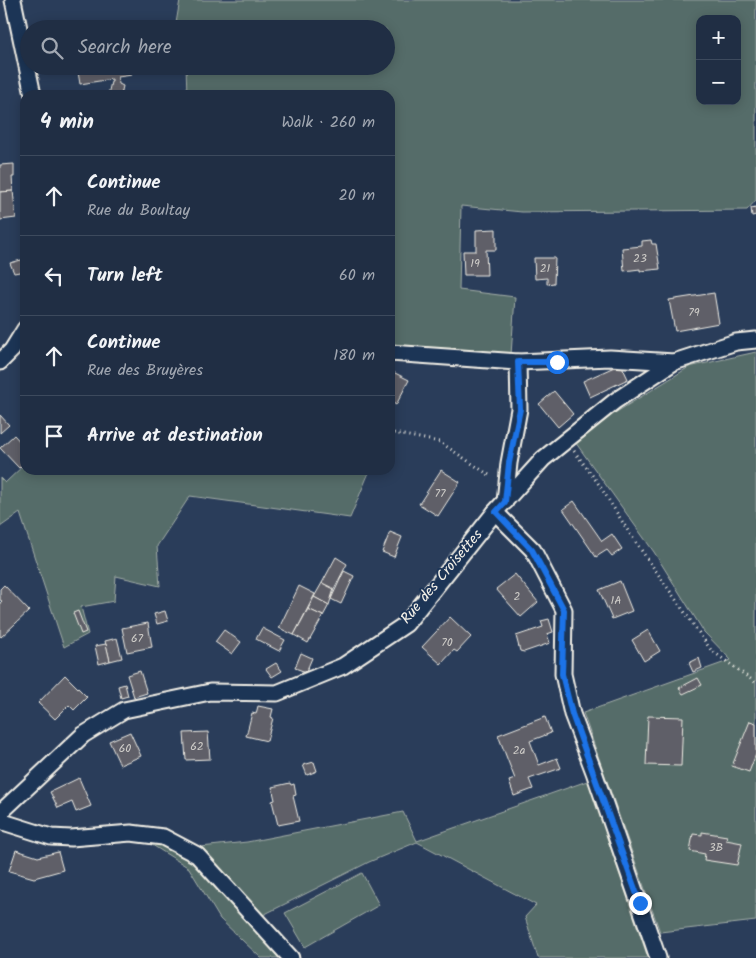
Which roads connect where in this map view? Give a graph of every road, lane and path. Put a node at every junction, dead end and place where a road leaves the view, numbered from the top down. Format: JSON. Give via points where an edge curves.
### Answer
{"nodes":[{"id":1,"x":14,"y":0,"type":"edge"},
{"id":2,"x":20,"y":30,"type":"edge"},
{"id":3,"x":29,"y":75,"type":"edge"},
{"id":4,"x":32,"y":90,"type":"edge"},
{"id":5,"x":20,"y":337,"type":"edge"},
{"id":6,"x":756,"y":340,"type":"edge"},
{"id":7,"x":395,"y":352,"type":"edge"},
{"id":8,"x":0,"y":362,"type":"edge"},
{"id":9,"x":518,"y":362,"type":"junction"},
{"id":10,"x":674,"y":362,"type":"junction"},
{"id":11,"x":395,"y":433,"type":"edge"},
{"id":12,"x":566,"y":441,"type":"junction"},
{"id":13,"x":507,"y":481,"type":"junction"},
{"id":14,"x":500,"y":507,"type":"junction"},
{"id":15,"x":756,"y":683,"type":"edge"},
{"id":16,"x":0,"y":813,"type":"edge"},
{"id":17,"x":0,"y":820,"type":"edge"},
{"id":18,"x":291,"y":958,"type":"edge"},
{"id":19,"x":658,"y":958,"type":"edge"}],
"edges":[{"from":1,"to":2,"type":"street"},
{"from":3,"to":4,"type":"street"},
{"from":5,"to":8,"type":"street"},
{"from":6,"to":10,"type":"street","name":"Rue des Croisettes","via":[[736,342]]},
{"from":7,"to":9,"type":"street"},
{"from":9,"to":10,"type":"street","via":[[610,358]]},
{"from":9,"to":13,"type":"street","via":[[520,409]]},
{"from":10,"to":12,"type":"street","name":"Rue des Croisettes","via":[[615,401]]},
{"from":11,"to":13,"type":"path","via":[[440,442],[496,480]]},
{"from":12,"to":14,"type":"street","name":"Rue des Croisettes","via":[[543,459]]},
{"from":12,"to":15,"type":"path","via":[[598,482],[630,534],[712,650]]},
{"from":13,"to":14,"type":"street"},
{"from":14,"to":16,"type":"street","name":"Rue des Croisettes","via":[[406,624],[343,666],[277,693],[210,692],[124,710],[83,735]]},
{"from":14,"to":19,"type":"street","via":[[532,550],[564,610],[562,674],[572,714]]},
{"from":17,"to":18,"type":"street","via":[[51,837],[131,833],[163,837],[196,855]]}]}
